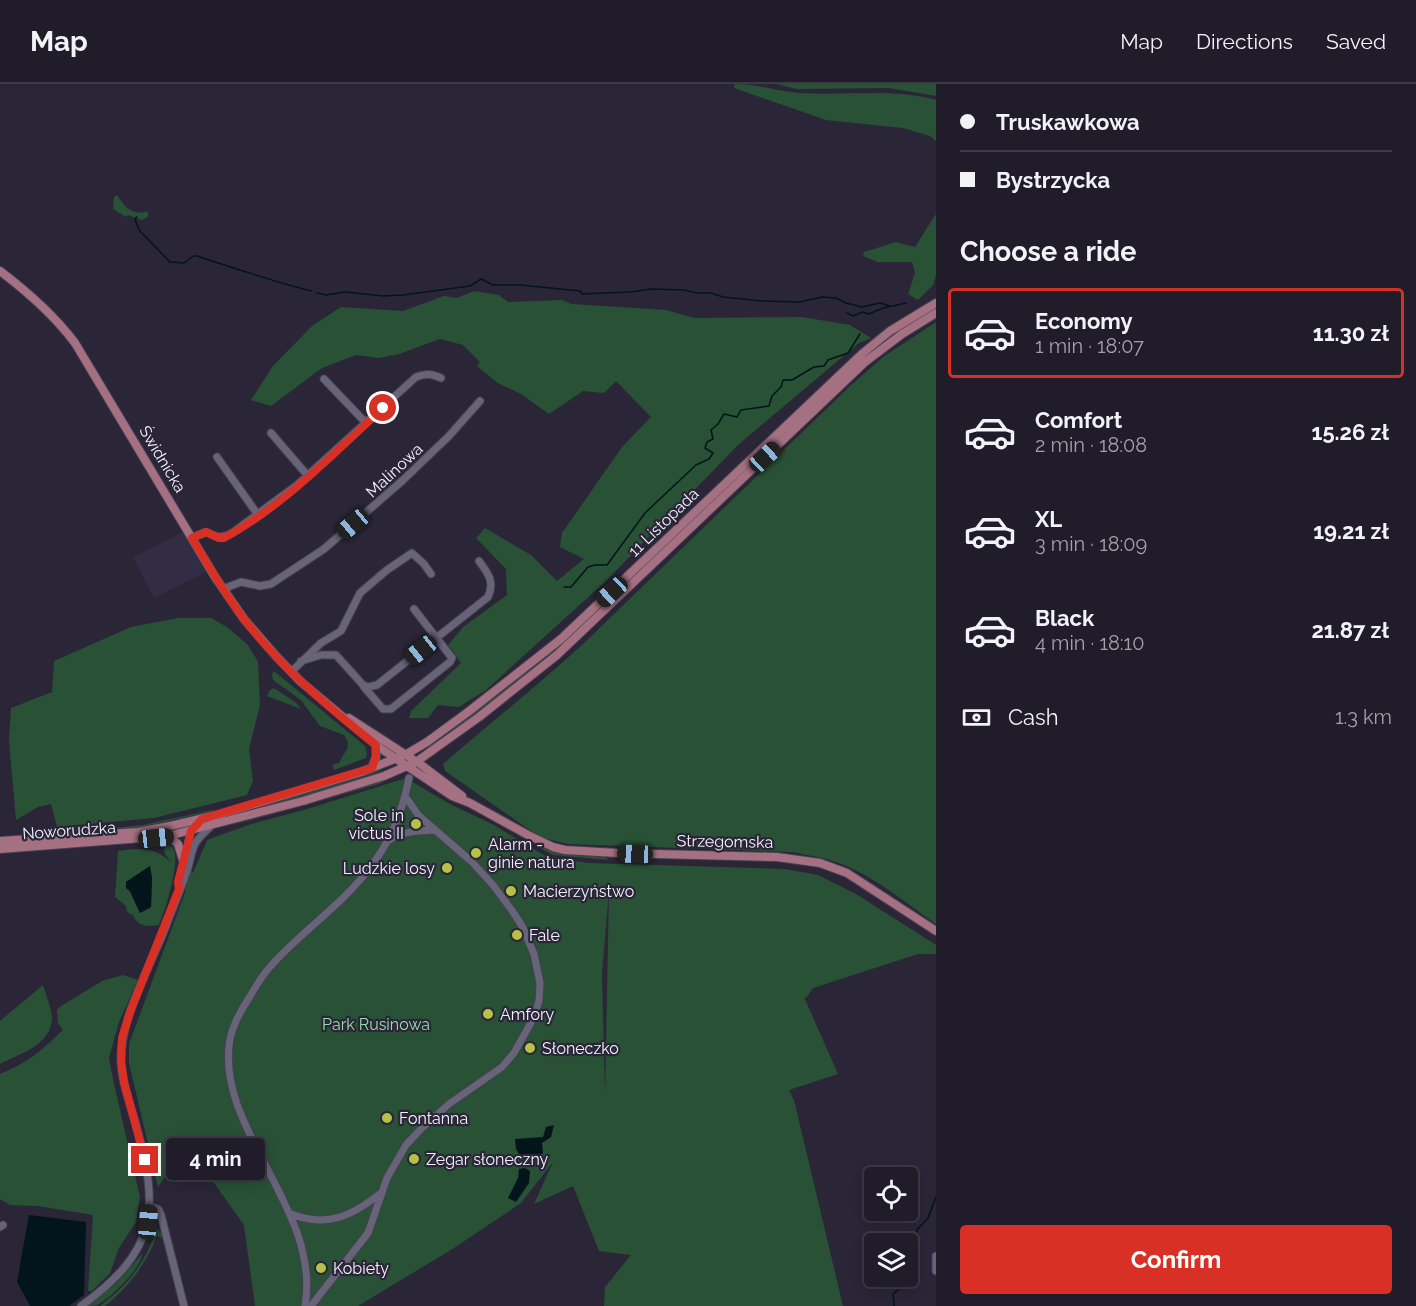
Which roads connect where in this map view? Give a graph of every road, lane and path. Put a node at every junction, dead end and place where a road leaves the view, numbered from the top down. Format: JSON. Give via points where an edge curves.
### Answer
{"nodes":[{"id":1,"x":0,"y":272,"type":"edge"},
{"id":2,"x":936,"y":303,"type":"edge"},
{"id":3,"x":936,"y":313,"type":"edge"},
{"id":4,"x":441,"y":378,"type":"dead end"},
{"id":5,"x":324,"y":379,"type":"dead end"},
{"id":6,"x":480,"y":401,"type":"dead end"},
{"id":7,"x":366,"y":423,"type":"junction"},
{"id":8,"x":272,"y":434,"type":"dead end"},
{"id":9,"x":217,"y":457,"type":"dead end"},
{"id":10,"x":308,"y":476,"type":"junction"},
{"id":11,"x":258,"y":515,"type":"junction"},
{"id":12,"x":192,"y":538,"type":"junction"},
{"id":13,"x":479,"y":561,"type":"dead end"},
{"id":14,"x":431,"y":574,"type":"dead end"},
{"id":15,"x":223,"y":589,"type":"junction"},
{"id":16,"x":414,"y":609,"type":"dead end"},
{"id":17,"x":436,"y":638,"type":"junction"},
{"id":18,"x":301,"y":661,"type":"junction"},
{"id":19,"x":291,"y":672,"type":"junction"},
{"id":20,"x":363,"y":685,"type":"junction"},
{"id":21,"x":324,"y":701,"type":"junction"},
{"id":22,"x":376,"y":745,"type":"junction"},
{"id":23,"x":431,"y":753,"type":"junction"},
{"id":24,"x":401,"y":757,"type":"junction"},
{"id":25,"x":412,"y":764,"type":"junction"},
{"id":26,"x":372,"y":768,"type":"junction"},
{"id":27,"x":430,"y":772,"type":"junction"},
{"id":28,"x":409,"y":778,"type":"dead end"},
{"id":29,"x":405,"y":796,"type":"junction"},
{"id":30,"x":470,"y":803,"type":"junction"},
{"id":31,"x":202,"y":819,"type":"junction"},
{"id":32,"x":181,"y":823,"type":"junction"},
{"id":33,"x":210,"y":827,"type":"junction"},
{"id":34,"x":434,"y":830,"type":"junction"},
{"id":35,"x":191,"y":831,"type":"junction"},
{"id":36,"x":168,"y":837,"type":"junction"},
{"id":37,"x":0,"y":841,"type":"edge"},
{"id":38,"x":387,"y":842,"type":"junction"},
{"id":39,"x":195,"y":844,"type":"junction"},
{"id":40,"x":0,"y":849,"type":"edge"},
{"id":41,"x":183,"y":860,"type":"junction"},
{"id":42,"x":179,"y":889,"type":"junction"},
{"id":43,"x":936,"y":931,"type":"edge"},
{"id":44,"x":381,"y":1193,"type":"junction"},
{"id":45,"x":149,"y":1206,"type":"junction"},
{"id":46,"x":291,"y":1214,"type":"junction"},
{"id":47,"x":936,"y":1256,"type":"edge"},
{"id":48,"x":936,"y":1271,"type":"edge"},
{"id":49,"x":81,"y":1306,"type":"edge"},
{"id":50,"x":184,"y":1306,"type":"edge"},
{"id":51,"x":305,"y":1306,"type":"edge"},
{"id":52,"x":311,"y":1306,"type":"edge"}],
"edges":[{"from":1,"to":12,"type":"main road","name":"Świdnicka","via":[[36,299],[75,343]]},
{"from":2,"to":24,"type":"main road","name":"11 Listopada","via":[[863,353],[551,648],[427,742]]},
{"from":3,"to":23,"type":"main road","name":"11 Listopada","via":[[865,362],[557,655]]},
{"from":4,"to":7,"type":"street","via":[[433,374],[416,377]]},
{"from":5,"to":7,"type":"street"},
{"from":6,"to":15,"type":"street","name":"Malinowa","via":[[402,481],[324,549],[271,584],[241,582]]},
{"from":7,"to":10,"type":"street"},
{"from":8,"to":10,"type":"street"},
{"from":9,"to":11,"type":"street"},
{"from":10,"to":11,"type":"street"},
{"from":11,"to":12,"type":"street","via":[[224,538],[206,532]]},
{"from":12,"to":15,"type":"main road","name":"Świdnicka"},
{"from":13,"to":17,"type":"street","via":[[491,579],[488,597]]},
{"from":14,"to":18,"type":"street","via":[[412,553],[403,557],[360,593],[341,631]]},
{"from":15,"to":19,"type":"main road","name":"Świdnicka"},
{"from":16,"to":17,"type":"street"},
{"from":17,"to":20,"type":"street","via":[[376,685]]},
{"from":17,"to":20,"type":"street","via":[[452,658],[450,662],[391,709],[383,710]]},
{"from":18,"to":19,"type":"street"},
{"from":18,"to":20,"type":"street","via":[[336,655]]},
{"from":19,"to":21,"type":"main road","name":"Świdnicka"},
{"from":21,"to":22,"type":"main road","name":"Świdnicka"},
{"from":21,"to":24,"type":"main road","name":"Świdnicka"},
{"from":22,"to":24,"type":"main road","name":"Świdnicka"},
{"from":22,"to":26,"type":"main road"},
{"from":23,"to":25,"type":"main road","name":"11 Listopada"},
{"from":23,"to":27,"type":"main road"},
{"from":24,"to":25,"type":"main road","name":"Świdnicka"},
{"from":24,"to":26,"type":"main road","name":"Noworudzka"},
{"from":25,"to":27,"type":"main road","name":"Strzegomska"},
{"from":25,"to":30,"type":"main road","name":"Strzegomska","via":[[436,786]]},
{"from":25,"to":33,"type":"main road","name":"Noworudzka","via":[[342,790]]},
{"from":26,"to":31,"type":"main road","name":"Noworudzka"},
{"from":27,"to":30,"type":"main road","name":"Strzegomska"},
{"from":28,"to":29,"type":"street"},
{"from":29,"to":34,"type":"street","via":[[418,816]]},
{"from":29,"to":38,"type":"street"},
{"from":30,"to":43,"type":"main road","name":"Strzegomska","via":[[565,850],[777,857],[820,863],[847,873]]},
{"from":31,"to":32,"type":"main road","name":"Noworudzka"},
{"from":31,"to":35,"type":"street"},
{"from":32,"to":35,"type":"street"},
{"from":32,"to":37,"type":"main road","name":"Noworudzka","via":[[138,832]]},
{"from":33,"to":35,"type":"main road","name":"Noworudzka"},
{"from":33,"to":39,"type":"street"},
{"from":34,"to":38,"type":"street","via":[[405,833]]},
{"from":34,"to":44,"type":"street","via":[[471,861],[513,912],[534,954],[541,989],[538,1007],[514,1053],[502,1067],[449,1104],[415,1135]]},
{"from":35,"to":36,"type":"main road","name":"Noworudzka"},
{"from":35,"to":39,"type":"street"},
{"from":35,"to":41,"type":"street"},
{"from":36,"to":40,"type":"main road","name":"Noworudzka"},
{"from":36,"to":41,"type":"main road","via":[[178,844]]},
{"from":38,"to":46,"type":"street","via":[[355,885],[270,967],[233,1028],[229,1063],[240,1110]]},
{"from":39,"to":42,"type":"street"},
{"from":41,"to":42,"type":"street"},
{"from":42,"to":45,"type":"street","via":[[122,1038],[124,1082],[148,1173]]},
{"from":44,"to":46,"type":"street","via":[[352,1214],[325,1221]]},
{"from":44,"to":52,"type":"street","via":[[368,1233]]},
{"from":45,"to":49,"type":"street","via":[[148,1222],[132,1259],[108,1286]]},
{"from":45,"to":50,"type":"street","via":[[161,1215]]},
{"from":46,"to":51,"type":"street","via":[[306,1279]]},
{"from":47,"to":48,"type":"street"}]}
